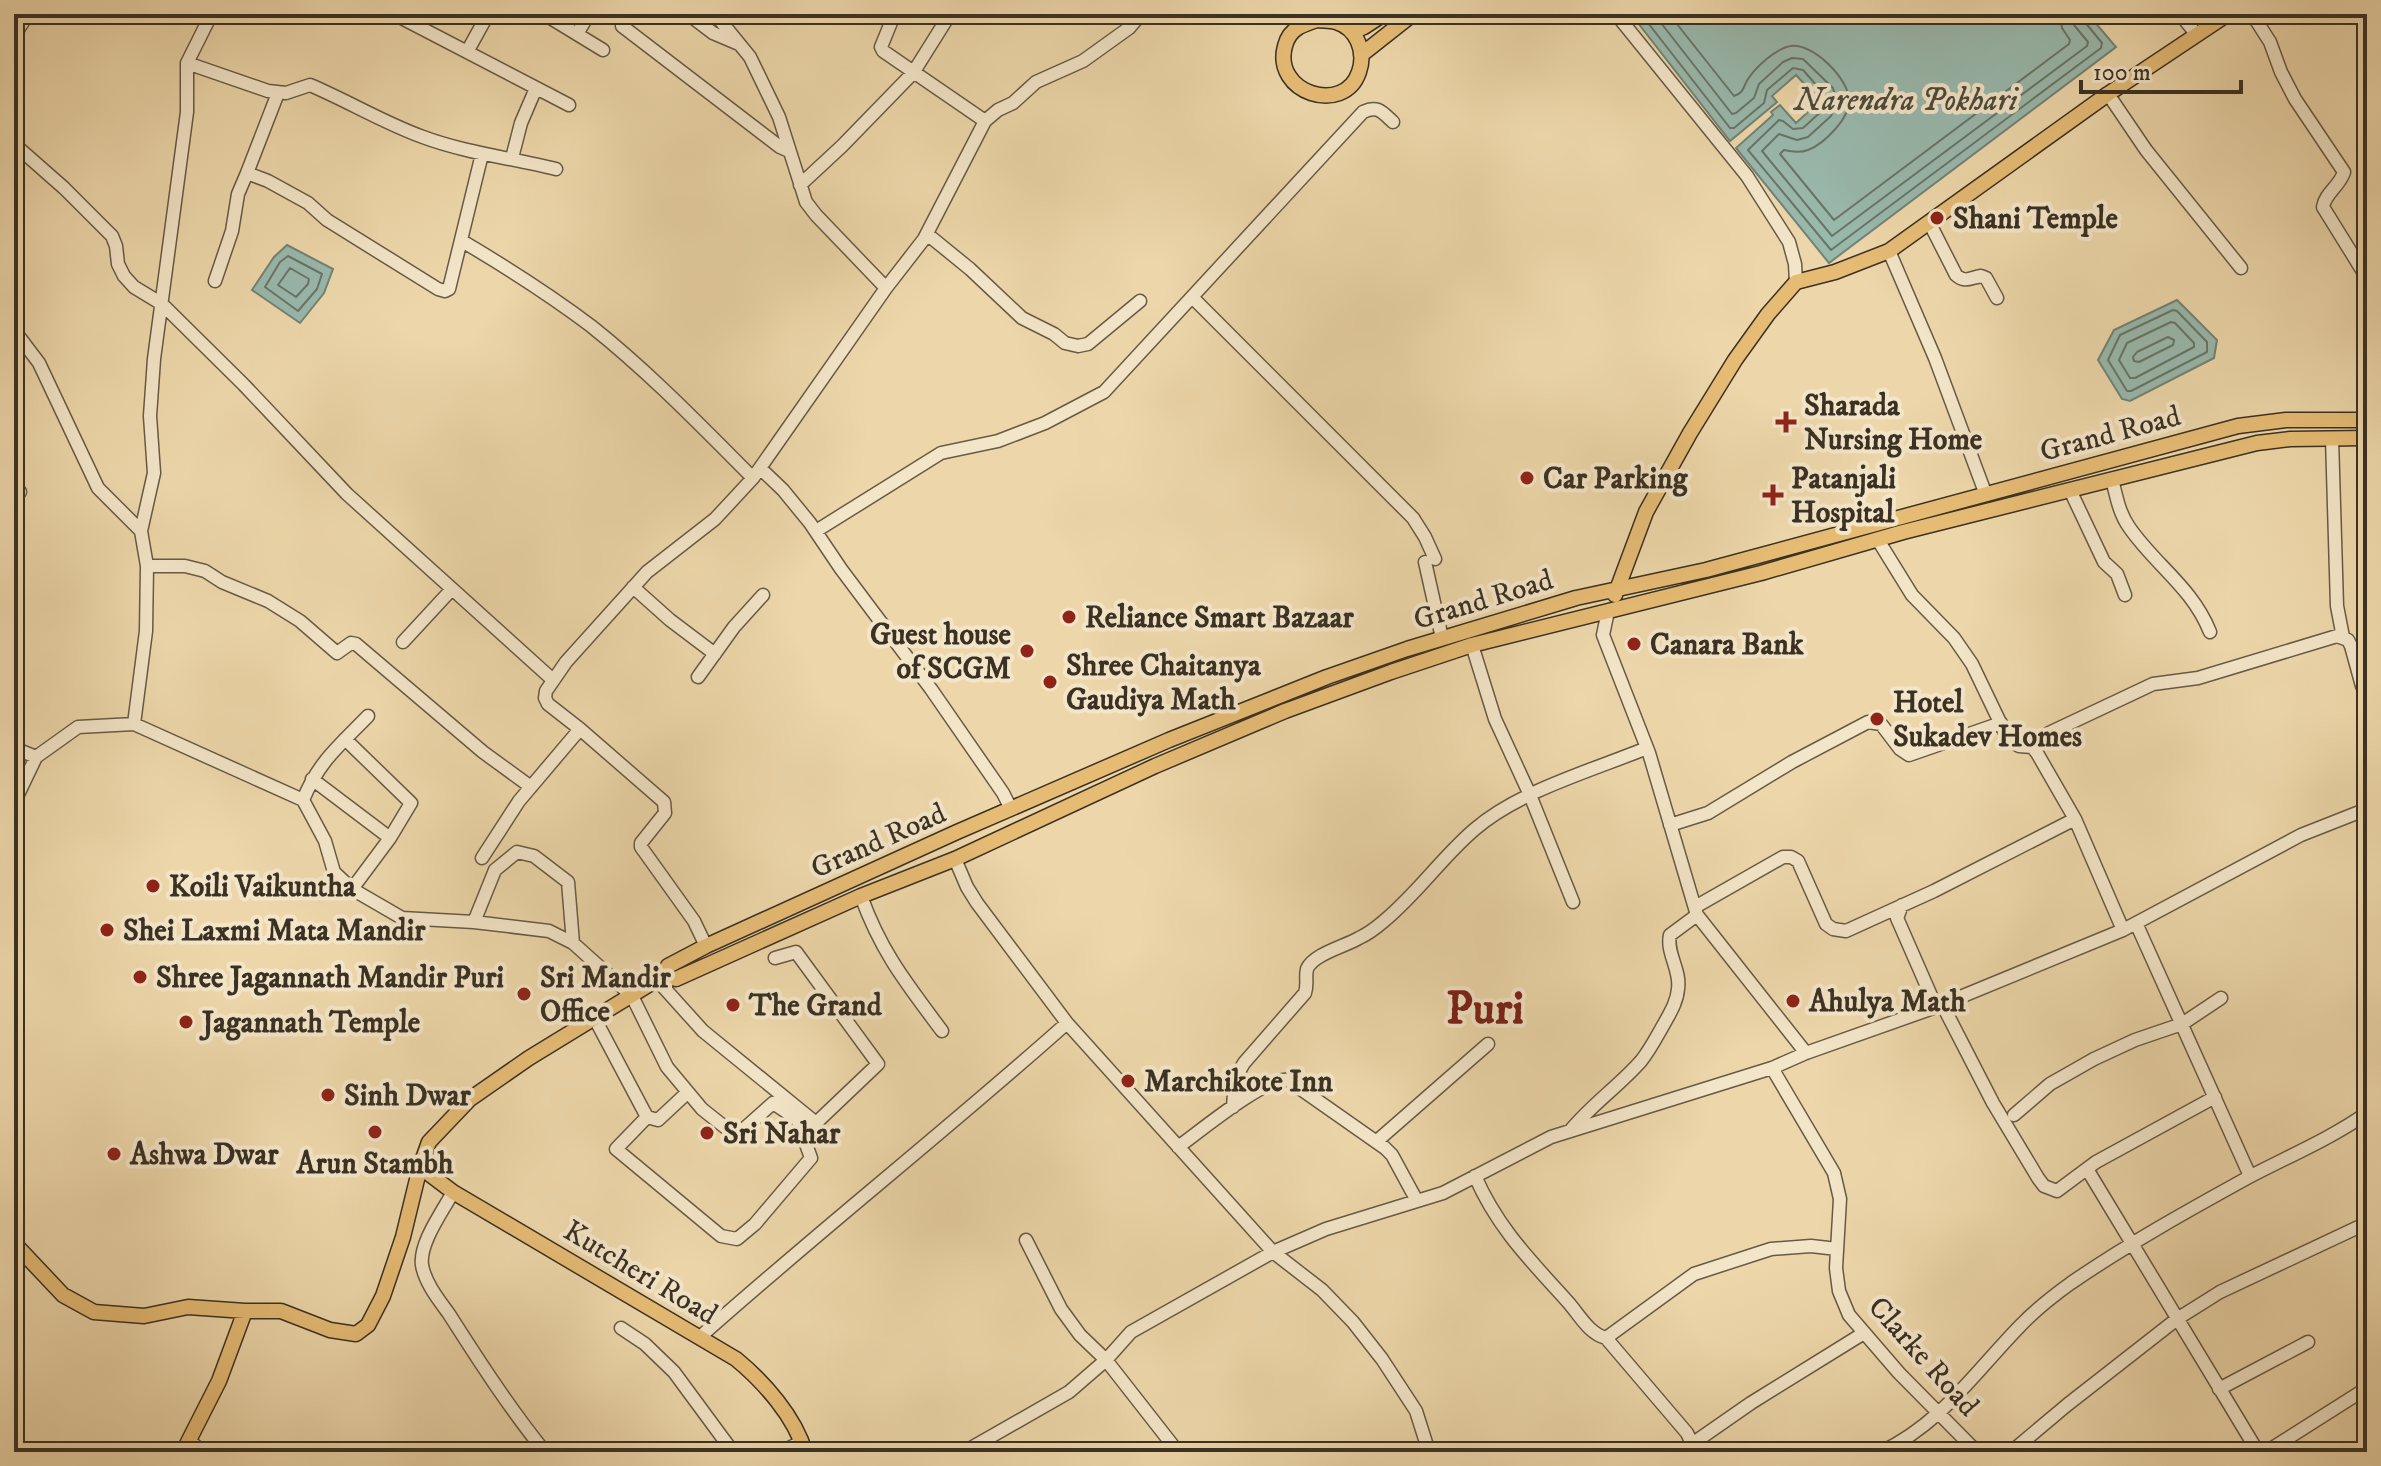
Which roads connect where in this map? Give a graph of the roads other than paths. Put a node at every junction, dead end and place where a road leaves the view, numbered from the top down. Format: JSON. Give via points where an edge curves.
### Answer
{"nodes":[{"id":1,"x":28,"y":14,"type":"edge"},
{"id":2,"x":204,"y":14,"type":"edge"},
{"id":3,"x":394,"y":14,"type":"edge"},
{"id":4,"x":488,"y":14,"type":"edge"},
{"id":5,"x":544,"y":14,"type":"edge"},
{"id":6,"x":589,"y":14,"type":"edge"},
{"id":7,"x":688,"y":14,"type":"edge"},
{"id":8,"x":716,"y":14,"type":"edge"},
{"id":9,"x":889,"y":14,"type":"edge"},
{"id":10,"x":950,"y":14,"type":"edge"},
{"id":11,"x":1141,"y":14,"type":"edge"},
{"id":12,"x":1384,"y":14,"type":"edge"},
{"id":13,"x":1413,"y":14,"type":"edge"},
{"id":14,"x":1616,"y":14,"type":"edge"},
{"id":15,"x":2180,"y":14,"type":"edge"},
{"id":16,"x":2228,"y":14,"type":"edge"},
{"id":17,"x":2252,"y":14,"type":"edge"},
{"id":18,"x":622,"y":26,"type":"dead end"},
{"id":19,"x":1352,"y":32,"type":"junction"},
{"id":20,"x":577,"y":34,"type":"junction"},
{"id":21,"x":2197,"y":35,"type":"junction"},
{"id":22,"x":14,"y":36,"type":"edge"},
{"id":23,"x":739,"y":44,"type":"junction"},
{"id":24,"x":603,"y":50,"type":"dead end"},
{"id":25,"x":467,"y":52,"type":"junction"},
{"id":26,"x":1361,"y":55,"type":"junction"},
{"id":27,"x":187,"y":63,"type":"junction"},
{"id":28,"x":913,"y":73,"type":"junction"},
{"id":29,"x":536,"y":88,"type":"junction"},
{"id":30,"x":278,"y":93,"type":"junction"},
{"id":31,"x":2108,"y":94,"type":"junction"},
{"id":32,"x":569,"y":105,"type":"dead end"},
{"id":33,"x":985,"y":121,"type":"junction"},
{"id":34,"x":1393,"y":122,"type":"dead end"},
{"id":35,"x":14,"y":144,"type":"edge"},
{"id":36,"x":789,"y":151,"type":"junction"},
{"id":37,"x":482,"y":154,"type":"junction"},
{"id":38,"x":512,"y":158,"type":"junction"},
{"id":39,"x":556,"y":169,"type":"dead end"},
{"id":40,"x":247,"y":173,"type":"junction"},
{"id":41,"x":800,"y":185,"type":"junction"},
{"id":42,"x":1929,"y":222,"type":"junction"},
{"id":43,"x":927,"y":234,"type":"junction"},
{"id":44,"x":462,"y":241,"type":"junction"},
{"id":45,"x":1889,"y":251,"type":"junction"},
{"id":46,"x":2241,"y":268,"type":"dead end"},
{"id":47,"x":2367,"y":278,"type":"edge"},
{"id":48,"x":215,"y":281,"type":"dead end"},
{"id":49,"x":1796,"y":282,"type":"junction"},
{"id":50,"x":886,"y":288,"type":"junction"},
{"id":51,"x":1192,"y":297,"type":"junction"},
{"id":52,"x":1997,"y":298,"type":"dead end"},
{"id":53,"x":1140,"y":301,"type":"dead end"},
{"id":54,"x":162,"y":304,"type":"junction"},
{"id":55,"x":14,"y":330,"type":"edge"},
{"id":56,"x":2367,"y":420,"type":"edge"},
{"id":57,"x":2332,"y":438,"type":"junction"},
{"id":58,"x":2367,"y":438,"type":"edge"},
{"id":59,"x":756,"y":473,"type":"junction"},
{"id":60,"x":2112,"y":479,"type":"junction"},
{"id":61,"x":2070,"y":490,"type":"junction"},
{"id":62,"x":1986,"y":495,"type":"junction"},
{"id":63,"x":141,"y":531,"type":"junction"},
{"id":64,"x":816,"y":531,"type":"junction"},
{"id":65,"x":1878,"y":540,"type":"junction"},
{"id":66,"x":147,"y":566,"type":"junction"},
{"id":67,"x":633,"y":587,"type":"junction"},
{"id":68,"x":1618,"y":588,"type":"junction"},
{"id":69,"x":452,"y":589,"type":"junction"},
{"id":70,"x":763,"y":595,"type":"dead end"},
{"id":71,"x":2125,"y":595,"type":"dead end"},
{"id":72,"x":1608,"y":611,"type":"junction"},
{"id":73,"x":2210,"y":632,"type":"dead end"},
{"id":74,"x":2343,"y":637,"type":"junction"},
{"id":75,"x":1442,"y":638,"type":"junction"},
{"id":76,"x":403,"y":642,"type":"dead end"},
{"id":77,"x":1472,"y":645,"type":"junction"},
{"id":78,"x":715,"y":654,"type":"junction"},
{"id":79,"x":698,"y":677,"type":"dead end"},
{"id":80,"x":553,"y":680,"type":"junction"},
{"id":81,"x":2367,"y":696,"type":"edge"},
{"id":82,"x":368,"y":716,"type":"dead end"},
{"id":83,"x":2001,"y":723,"type":"junction"},
{"id":84,"x":134,"y":724,"type":"junction"},
{"id":85,"x":580,"y":729,"type":"junction"},
{"id":86,"x":345,"y":739,"type":"junction"},
{"id":87,"x":2032,"y":747,"type":"junction"},
{"id":88,"x":14,"y":748,"type":"edge"},
{"id":89,"x":1647,"y":748,"type":"junction"},
{"id":90,"x":36,"y":757,"type":"junction"},
{"id":91,"x":312,"y":779,"type":"junction"},
{"id":92,"x":531,"y":787,"type":"junction"},
{"id":93,"x":1530,"y":795,"type":"junction"},
{"id":94,"x":303,"y":800,"type":"junction"},
{"id":95,"x":14,"y":803,"type":"edge"},
{"id":96,"x":1011,"y":809,"type":"junction"},
{"id":97,"x":2367,"y":809,"type":"edge"},
{"id":98,"x":2075,"y":819,"type":"junction"},
{"id":99,"x":1670,"y":825,"type":"junction"},
{"id":100,"x":948,"y":836,"type":"junction"},
{"id":101,"x":390,"y":838,"type":"junction"},
{"id":102,"x":482,"y":858,"type":"dead end"},
{"id":103,"x":955,"y":859,"type":"junction"},
{"id":104,"x":352,"y":889,"type":"junction"},
{"id":105,"x":861,"y":896,"type":"junction"},
{"id":106,"x":1573,"y":902,"type":"dead end"},
{"id":107,"x":1902,"y":905,"type":"junction"},
{"id":108,"x":1696,"y":911,"type":"junction"},
{"id":109,"x":474,"y":922,"type":"junction"},
{"id":110,"x":2136,"y":923,"type":"junction"},
{"id":111,"x":2123,"y":930,"type":"junction"},
{"id":112,"x":573,"y":943,"type":"junction"},
{"id":113,"x":706,"y":946,"type":"junction"},
{"id":114,"x":775,"y":958,"type":"dead end"},
{"id":115,"x":660,"y":978,"type":"junction"},
{"id":116,"x":632,"y":996,"type":"junction"},
{"id":117,"x":2221,"y":998,"type":"dead end"},
{"id":118,"x":1939,"y":1006,"type":"junction"},
{"id":119,"x":595,"y":1019,"type":"junction"},
{"id":120,"x":1067,"y":1023,"type":"junction"},
{"id":121,"x":2182,"y":1024,"type":"junction"},
{"id":122,"x":942,"y":1031,"type":"dead end"},
{"id":123,"x":1488,"y":1044,"type":"dead end"},
{"id":124,"x":1806,"y":1053,"type":"junction"},
{"id":125,"x":1772,"y":1068,"type":"junction"},
{"id":126,"x":688,"y":1092,"type":"junction"},
{"id":127,"x":2215,"y":1097,"type":"junction"},
{"id":128,"x":1233,"y":1107,"type":"junction"},
{"id":129,"x":2367,"y":1113,"type":"edge"},
{"id":130,"x":2014,"y":1115,"type":"dead end"},
{"id":131,"x":647,"y":1117,"type":"junction"},
{"id":132,"x":1570,"y":1131,"type":"junction"},
{"id":133,"x":1377,"y":1141,"type":"junction"},
{"id":134,"x":1178,"y":1147,"type":"junction"},
{"id":135,"x":420,"y":1167,"type":"junction"},
{"id":136,"x":2087,"y":1169,"type":"junction"},
{"id":137,"x":1475,"y":1176,"type":"junction"},
{"id":138,"x":2250,"y":1176,"type":"junction"},
{"id":139,"x":453,"y":1192,"type":"junction"},
{"id":140,"x":1417,"y":1201,"type":"junction"},
{"id":141,"x":2367,"y":1223,"type":"edge"},
{"id":142,"x":1026,"y":1240,"type":"dead end"},
{"id":143,"x":14,"y":1243,"type":"edge"},
{"id":144,"x":2131,"y":1244,"type":"junction"},
{"id":145,"x":1837,"y":1249,"type":"junction"},
{"id":146,"x":1273,"y":1252,"type":"junction"},
{"id":147,"x":245,"y":1311,"type":"junction"},
{"id":148,"x":2177,"y":1319,"type":"junction"},
{"id":149,"x":621,"y":1328,"type":"dead end"},
{"id":150,"x":1864,"y":1333,"type":"junction"},
{"id":151,"x":700,"y":1337,"type":"junction"},
{"id":152,"x":1606,"y":1338,"type":"junction"},
{"id":153,"x":2308,"y":1342,"type":"dead end"},
{"id":154,"x":1106,"y":1360,"type":"junction"},
{"id":155,"x":2367,"y":1388,"type":"edge"},
{"id":156,"x":2219,"y":1389,"type":"junction"},
{"id":157,"x":1939,"y":1414,"type":"junction"},
{"id":158,"x":186,"y":1446,"type":"edge"},
{"id":159,"x":804,"y":1447,"type":"edge"},
{"id":160,"x":1694,"y":1448,"type":"edge"},
{"id":161,"x":204,"y":1452,"type":"edge"},
{"id":162,"x":545,"y":1452,"type":"edge"},
{"id":163,"x":733,"y":1452,"type":"edge"},
{"id":164,"x":780,"y":1452,"type":"edge"},
{"id":165,"x":964,"y":1452,"type":"edge"},
{"id":166,"x":1178,"y":1452,"type":"edge"},
{"id":167,"x":1429,"y":1452,"type":"edge"},
{"id":168,"x":1881,"y":1452,"type":"edge"},
{"id":169,"x":1977,"y":1452,"type":"edge"},
{"id":170,"x":2011,"y":1452,"type":"edge"},
{"id":171,"x":2258,"y":1452,"type":"edge"},
{"id":172,"x":2266,"y":1452,"type":"edge"}],
"edges":[{"from":1,"to":22,"type":"street"},
{"from":2,"to":27,"type":"street","via":[[207,23]]},
{"from":3,"to":25,"type":"street"},
{"from":4,"to":25,"type":"street"},
{"from":5,"to":20,"type":"street"},
{"from":6,"to":20,"type":"street"},
{"from":7,"to":23,"type":"street"},
{"from":8,"to":23,"type":"street"},
{"from":9,"to":28,"type":"street","via":[[892,20],[881,47]]},
{"from":10,"to":28,"type":"street"},
{"from":11,"to":33,"type":"street","via":[[1083,61],[1036,82]]},
{"from":12,"to":19,"type":"main road"},
{"from":13,"to":26,"type":"main road"},
{"from":14,"to":49,"type":"street","via":[[1747,176],[1789,242]]},
{"from":15,"to":21,"type":"street"},
{"from":16,"to":21,"type":"main road"},
{"from":17,"to":47,"type":"street","via":[[2295,99],[2344,172],[2323,207]]},
{"from":18,"to":36,"type":"street"},
{"from":19,"to":26,"type":"main road"},
{"from":19,"to":26,"type":"main road","via":[[1336,22],[1317,20],[1296,28],[1282,55],[1287,76],[1310,93],[1334,94],[1358,77]]},
{"from":20,"to":24,"type":"street"},
{"from":21,"to":31,"type":"main road"},
{"from":23,"to":36,"type":"street","via":[[779,117]]},
{"from":25,"to":29,"type":"street"},
{"from":27,"to":30,"type":"street"},
{"from":27,"to":54,"type":"street","via":[[187,112]]},
{"from":28,"to":33,"type":"street"},
{"from":28,"to":41,"type":"street"},
{"from":29,"to":32,"type":"street"},
{"from":29,"to":38,"type":"street"},
{"from":30,"to":37,"type":"street","via":[[310,85],[424,138]]},
{"from":30,"to":40,"type":"street"},
{"from":31,"to":42,"type":"main road"},
{"from":31,"to":46,"type":"street"},
{"from":33,"to":43,"type":"street"},
{"from":34,"to":51,"type":"street","via":[[1378,109],[1363,112]]},
{"from":35,"to":54,"type":"street","via":[[112,236],[124,276]]},
{"from":36,"to":41,"type":"street"},
{"from":37,"to":38,"type":"street"},
{"from":37,"to":44,"type":"street"},
{"from":38,"to":39,"type":"street"},
{"from":40,"to":44,"type":"street","via":[[308,203],[438,289],[449,289]]},
{"from":40,"to":48,"type":"street"},
{"from":41,"to":50,"type":"street","via":[[816,215]]},
{"from":42,"to":45,"type":"main road"},
{"from":42,"to":52,"type":"street","via":[[1956,275],[1962,280],[1986,278]]},
{"from":43,"to":50,"type":"street"},
{"from":43,"to":53,"type":"street","via":[[1022,318],[1065,343],[1088,344]]},
{"from":44,"to":59,"type":"street","via":[[591,326]]},
{"from":45,"to":49,"type":"main road"},
{"from":45,"to":62,"type":"street"},
{"from":49,"to":68,"type":"main road","via":[[1735,360],[1690,433],[1646,512]]},
{"from":50,"to":59,"type":"street"},
{"from":51,"to":64,"type":"street","via":[[1104,392],[998,441],[941,453]]},
{"from":51,"to":75,"type":"street","via":[[1413,518],[1425,537]]},
{"from":54,"to":63,"type":"street","via":[[150,416],[154,473]]},
{"from":54,"to":69,"type":"street","via":[[347,494]]},
{"from":55,"to":63,"type":"street","via":[[39,363],[98,488]]},
{"from":56,"to":62,"type":"main road","name":"Grand Road","via":[[2246,425]]},
{"from":57,"to":58,"type":"main road","name":"Grand Road"},
{"from":57,"to":60,"type":"main road","name":"Grand Road","via":[[2257,443]]},
{"from":57,"to":74,"type":"street","via":[[2337,606]]},
{"from":59,"to":64,"type":"street","via":[[795,504]]},
{"from":59,"to":67,"type":"street","via":[[715,519]]},
{"from":60,"to":61,"type":"main road","name":"Grand Road"},
{"from":60,"to":73,"type":"street","via":[[2128,526],[2194,599]]},
{"from":61,"to":65,"type":"main road","name":"Grand Road"},
{"from":61,"to":71,"type":"street"},
{"from":62,"to":68,"type":"main road","name":"Grand Road","via":[[1706,570]]},
{"from":63,"to":66,"type":"street"},
{"from":64,"to":96,"type":"street"},
{"from":65,"to":72,"type":"main road","name":"Grand Road"},
{"from":65,"to":83,"type":"street","via":[[1912,595],[1972,664]]},
{"from":66,"to":84,"type":"street","via":[[146,631]]},
{"from":66,"to":92,"type":"street","via":[[205,571],[289,614],[337,653],[356,644]]},
{"from":67,"to":78,"type":"street"},
{"from":67,"to":80,"type":"street"},
{"from":68,"to":72,"type":"main road"},
{"from":68,"to":75,"type":"main road","name":"Grand Road"},
{"from":69,"to":76,"type":"street"},
{"from":69,"to":80,"type":"street"},
{"from":70,"to":78,"type":"street"},
{"from":72,"to":77,"type":"main road","name":"Grand Road"},
{"from":72,"to":89,"type":"street","via":[[1603,635]]},
{"from":74,"to":81,"type":"street","via":[[2351,646]]},
{"from":74,"to":87,"type":"street","via":[[2198,678],[2153,684],[2049,733]]},
{"from":75,"to":96,"type":"main road","name":"Grand Road","via":[[1327,677]]},
{"from":77,"to":93,"type":"street","via":[[1495,719]]},
{"from":77,"to":103,"type":"main road","name":"Grand Road","via":[[1285,711]]},
{"from":78,"to":79,"type":"street"},
{"from":80,"to":85,"type":"street","via":[[546,691],[548,704]]},
{"from":82,"to":86,"type":"street"},
{"from":83,"to":87,"type":"street","via":[[2013,744]]},
{"from":83,"to":99,"type":"street","via":[[1909,755],[1881,724],[1868,722],[1708,813]]},
{"from":84,"to":90,"type":"street","via":[[78,727]]},
{"from":84,"to":94,"type":"street"},
{"from":85,"to":92,"type":"street"},
{"from":85,"to":113,"type":"street","via":[[664,802],[665,813],[641,847]]},
{"from":86,"to":91,"type":"street"},
{"from":86,"to":101,"type":"street","via":[[411,803]]},
{"from":87,"to":98,"type":"street"},
{"from":88,"to":90,"type":"street"},
{"from":89,"to":93,"type":"street"},
{"from":89,"to":99,"type":"street"},
{"from":90,"to":95,"type":"street"},
{"from":91,"to":94,"type":"street"},
{"from":91,"to":101,"type":"street"},
{"from":92,"to":102,"type":"street"},
{"from":93,"to":106,"type":"street"},
{"from":93,"to":128,"type":"street","via":[[1474,830],[1373,930],[1314,959],[1306,971],[1305,993],[1238,1073]]},
{"from":94,"to":104,"type":"street","via":[[334,872]]},
{"from":96,"to":100,"type":"main road","name":"Grand Road"},
{"from":97,"to":110,"type":"street","via":[[2301,835]]},
{"from":98,"to":107,"type":"street"},
{"from":98,"to":111,"type":"street"},
{"from":99,"to":108,"type":"street"},
{"from":100,"to":103,"type":"main road"},
{"from":100,"to":113,"type":"main road","name":"Grand Road"},
{"from":101,"to":104,"type":"street"},
{"from":103,"to":105,"type":"main road","name":"Grand Road"},
{"from":103,"to":120,"type":"street","via":[[977,903]]},
{"from":104,"to":109,"type":"street","via":[[402,918]]},
{"from":105,"to":115,"type":"main road","name":"Grand Road","via":[[676,979]]},
{"from":105,"to":122,"type":"street","via":[[887,956]]},
{"from":107,"to":108,"type":"street","via":[[1846,931],[1833,929],[1798,861],[1783,857]]},
{"from":107,"to":118,"type":"street","via":[[1897,918]]},
{"from":108,"to":124,"type":"street"},
{"from":108,"to":132,"type":"street","via":[[1670,935],[1679,986],[1658,1036]]},
{"from":109,"to":112,"type":"street","via":[[549,931]]},
{"from":109,"to":112,"type":"street","via":[[495,870],[517,852],[534,856],[568,882]]},
{"from":110,"to":111,"type":"street"},
{"from":110,"to":121,"type":"street"},
{"from":111,"to":118,"type":"street"},
{"from":112,"to":116,"type":"street"},
{"from":113,"to":115,"type":"main road","name":"Grand Road","via":[[668,966]]},
{"from":114,"to":115,"type":"street","via":[[796,952],[878,1064],[816,1123],[703,1031]]},
{"from":115,"to":116,"type":"main road","name":"Grand Road"},
{"from":116,"to":119,"type":"main road","name":"Grand Road"},
{"from":116,"to":126,"type":"street","via":[[667,1067]]},
{"from":117,"to":121,"type":"street"},
{"from":118,"to":124,"type":"street"},
{"from":118,"to":136,"type":"street","via":[[2044,1186],[2057,1191]]},
{"from":119,"to":131,"type":"street"},
{"from":119,"to":135,"type":"main road","name":"Grand Road","via":[[470,1099],[429,1142]]},
{"from":120,"to":134,"type":"street"},
{"from":120,"to":151,"type":"street"},
{"from":121,"to":127,"type":"street"},
{"from":121,"to":130,"type":"street","via":[[2094,1059],[2050,1084]]},
{"from":123,"to":133,"type":"street"},
{"from":124,"to":125,"type":"street"},
{"from":125,"to":132,"type":"street"},
{"from":125,"to":145,"type":"street","name":"Clarke Road","via":[[1834,1173],[1840,1199]]},
{"from":126,"to":131,"type":"street","via":[[658,1120]]},
{"from":126,"to":131,"type":"street","via":[[736,1136],[773,1103],[797,1119],[804,1134],[811,1158],[737,1239],[721,1236],[616,1149]]},
{"from":127,"to":136,"type":"street"},
{"from":127,"to":138,"type":"street"},
{"from":128,"to":133,"type":"street","via":[[1272,1082],[1288,1080]]},
{"from":128,"to":134,"type":"street"},
{"from":129,"to":138,"type":"street"},
{"from":132,"to":137,"type":"street"},
{"from":133,"to":140,"type":"street","via":[[1392,1155]]},
{"from":134,"to":146,"type":"street"},
{"from":135,"to":139,"type":"main road","name":"Kutcheri Road"},
{"from":135,"to":147,"type":"main road","name":"Grand Road","via":[[403,1237],[368,1325],[356,1334],[281,1311]]},
{"from":136,"to":144,"type":"street"},
{"from":137,"to":140,"type":"street"},
{"from":137,"to":152,"type":"street","via":[[1500,1225],[1596,1335]]},
{"from":138,"to":144,"type":"street"},
{"from":139,"to":151,"type":"main road","name":"Kutcheri Road"},
{"from":139,"to":162,"type":"street","via":[[423,1254],[427,1280]]},
{"from":140,"to":146,"type":"street"},
{"from":141,"to":148,"type":"street","via":[[2220,1292]]},
{"from":142,"to":154,"type":"street","via":[[1061,1309]]},
{"from":143,"to":147,"type":"main road","via":[[63,1295],[94,1312],[144,1316],[188,1307]]},
{"from":144,"to":148,"type":"street"},
{"from":144,"to":157,"type":"street","via":[[2038,1309]]},
{"from":145,"to":150,"type":"street","name":"Clarke Road","via":[[1839,1291]]},
{"from":145,"to":152,"type":"street","via":[[1771,1249],[1694,1274]]},
{"from":146,"to":154,"type":"street","via":[[1131,1332]]},
{"from":146,"to":167,"type":"street","via":[[1322,1290],[1382,1359],[1416,1411]]},
{"from":147,"to":158,"type":"main road","via":[[219,1381]]},
{"from":148,"to":156,"type":"street"},
{"from":148,"to":170,"type":"street"},
{"from":149,"to":163,"type":"street","via":[[674,1372]]},
{"from":150,"to":157,"type":"street","name":"Clarke Road"},
{"from":150,"to":160,"type":"street","via":[[1751,1403]]},
{"from":151,"to":159,"type":"main road","name":"Kutcheri Road","via":[[756,1375]]},
{"from":152,"to":160,"type":"street"},
{"from":153,"to":156,"type":"street"},
{"from":154,"to":165,"type":"street","via":[[1069,1392]]},
{"from":154,"to":166,"type":"street"},
{"from":155,"to":172,"type":"street"},
{"from":156,"to":171,"type":"street"},
{"from":157,"to":168,"type":"street","via":[[1916,1434]]},
{"from":157,"to":169,"type":"street","name":"Clarke Road"},
{"from":158,"to":161,"type":"street"},
{"from":159,"to":164,"type":"street"}]}
